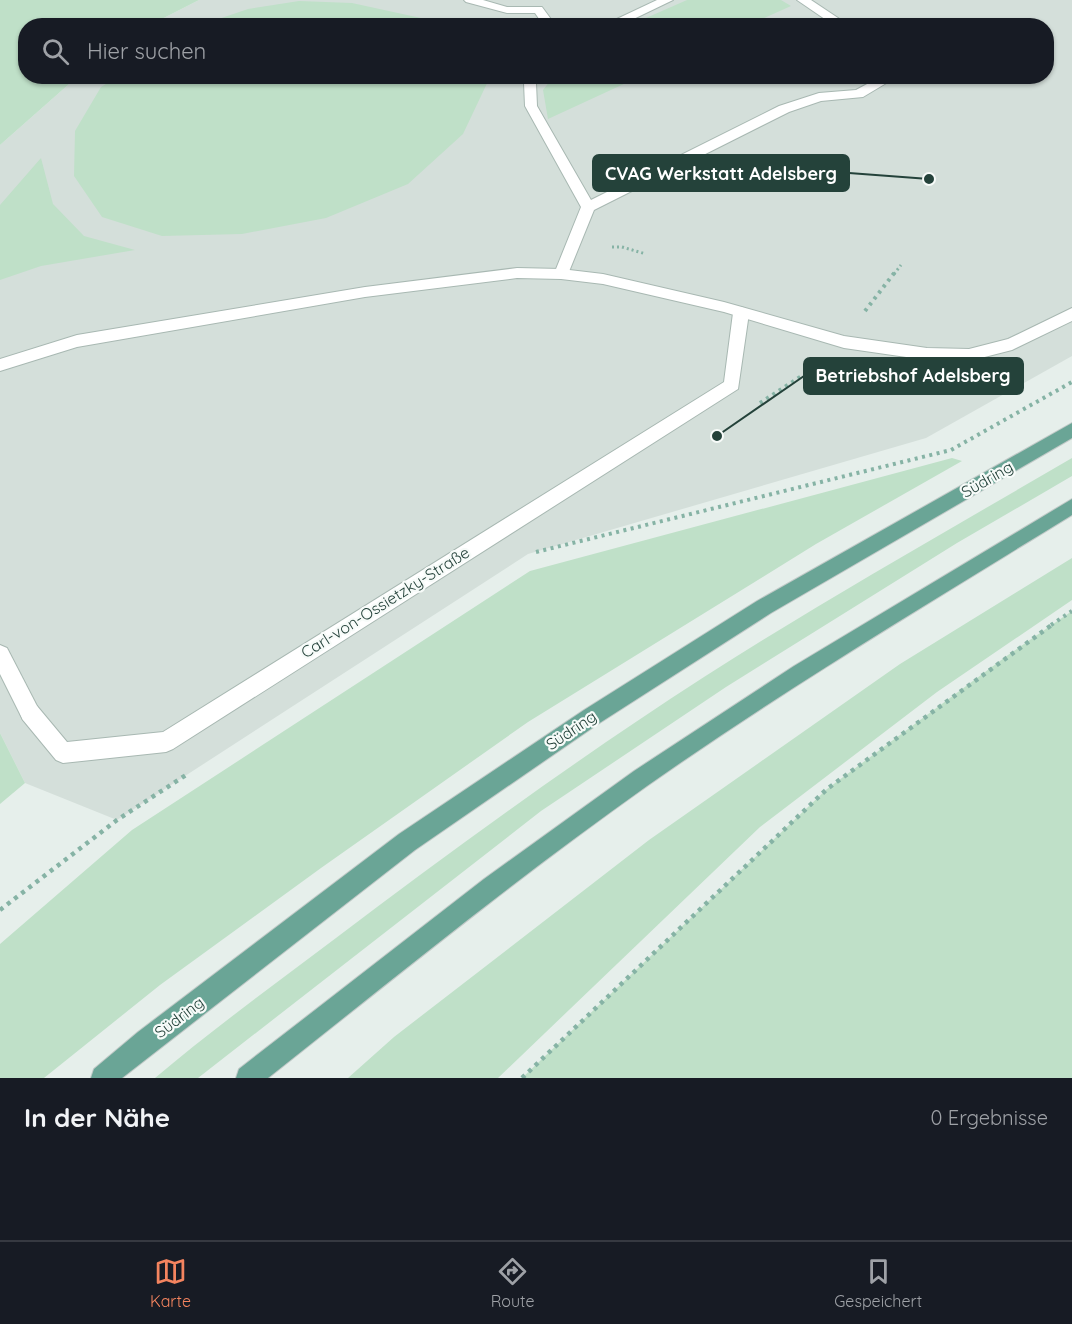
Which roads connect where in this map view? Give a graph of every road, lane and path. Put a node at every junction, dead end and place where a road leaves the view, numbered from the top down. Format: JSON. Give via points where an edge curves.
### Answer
{"nodes":[{"id":1,"x":470,"y":0,"type":"edge"},
{"id":2,"x":667,"y":0,"type":"edge"},
{"id":3,"x":803,"y":0,"type":"edge"},
{"id":4,"x":544,"y":18,"type":"edge"},
{"id":5,"x":626,"y":18,"type":"edge"},
{"id":6,"x":831,"y":18,"type":"edge"},
{"id":7,"x":530,"y":84,"type":"edge"},
{"id":8,"x":877,"y":84,"type":"edge"},
{"id":9,"x":588,"y":207,"type":"junction"},
{"id":10,"x":561,"y":274,"type":"junction"},
{"id":11,"x":741,"y":313,"type":"junction"},
{"id":12,"x":1072,"y":314,"type":"edge"},
{"id":13,"x":0,"y":365,"type":"edge"},
{"id":14,"x":1072,"y":382,"type":"edge"},
{"id":15,"x":1072,"y":430,"type":"edge"},
{"id":16,"x":1072,"y":506,"type":"edge"},
{"id":17,"x":528,"y":554,"type":"dead end"},
{"id":18,"x":1072,"y":611,"type":"edge"},
{"id":19,"x":0,"y":654,"type":"edge"},
{"id":20,"x":187,"y":774,"type":"dead end"},
{"id":21,"x":0,"y":910,"type":"edge"},
{"id":22,"x":103,"y":1078,"type":"edge"},
{"id":23,"x":248,"y":1078,"type":"edge"},
{"id":24,"x":522,"y":1078,"type":"edge"}],
"edges":[{"from":1,"to":4,"type":"street","via":[[507,10],[538,9]]},
{"from":2,"to":5,"type":"street"},
{"from":3,"to":6,"type":"street"},
{"from":7,"to":9,"type":"street","via":[[531,106]]},
{"from":8,"to":9,"type":"street","via":[[859,94],[819,97],[784,109]]},
{"from":9,"to":10,"type":"street"},
{"from":10,"to":11,"type":"street","via":[[603,279]]},
{"from":10,"to":13,"type":"street","via":[[517,273],[366,292],[77,341]]},
{"from":11,"to":12,"type":"street","via":[[844,342],[927,354],[969,355],[1012,344]]},
{"from":11,"to":19,"type":"street","name":"Carl-von-Ossietzky-Straße","via":[[732,385],[166,742],[63,753],[30,713]]},
{"from":14,"to":17,"type":"path","via":[[951,450]]},
{"from":15,"to":22,"type":"main road","name":"Südring","via":[[764,607],[591,717],[407,842]]},
{"from":16,"to":23,"type":"main road","via":[[811,666],[641,778],[450,919]]},
{"from":18,"to":24,"type":"path","via":[[827,789]]},
{"from":20,"to":21,"type":"path","via":[[117,820]]}]}
